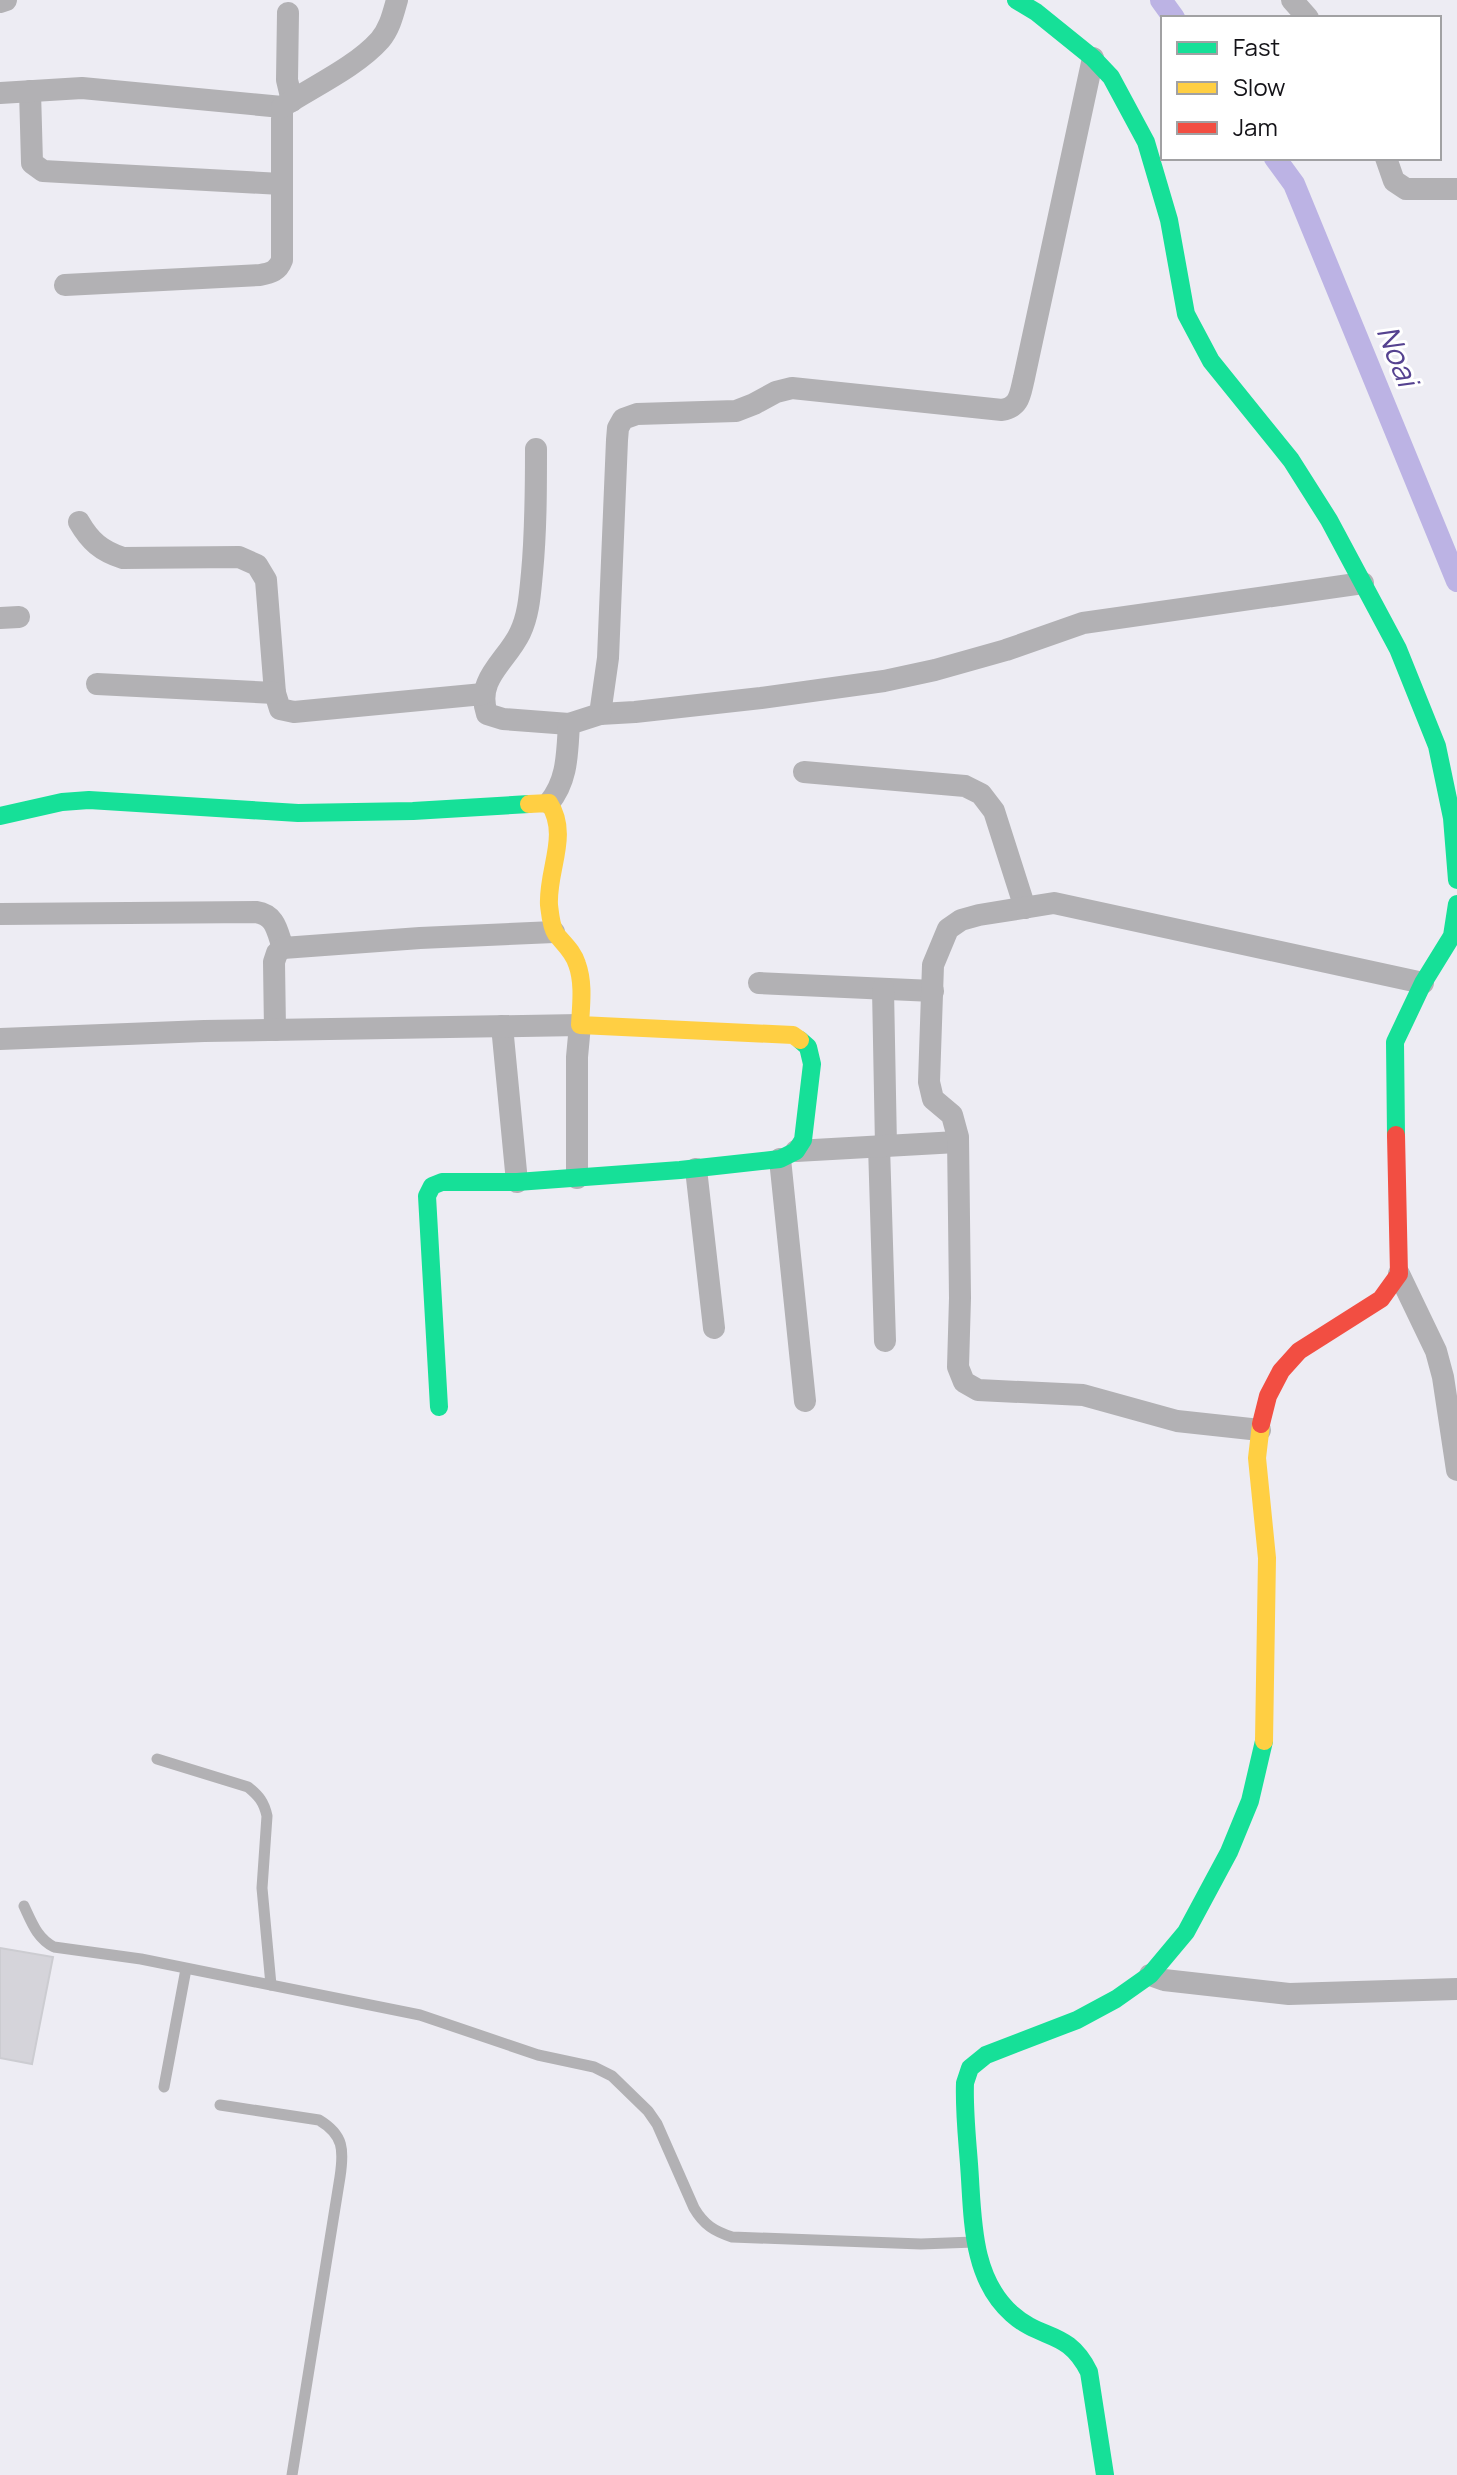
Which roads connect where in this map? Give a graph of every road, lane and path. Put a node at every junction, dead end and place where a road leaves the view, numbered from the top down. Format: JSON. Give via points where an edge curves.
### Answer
{"nodes":[{"id":1,"x":397,"y":0,"type":"edge"},
{"id":2,"x":1016,"y":0,"type":"edge"},
{"id":3,"x":1292,"y":0,"type":"edge"},
{"id":4,"x":288,"y":13,"type":"dead end"},
{"id":5,"x":1306,"y":16,"type":"edge"},
{"id":6,"x":1093,"y":58,"type":"junction"},
{"id":7,"x":30,"y":91,"type":"junction"},
{"id":8,"x":0,"y":93,"type":"edge"},
{"id":9,"x":287,"y":104,"type":"junction"},
{"id":10,"x":1387,"y":160,"type":"edge"},
{"id":11,"x":281,"y":184,"type":"junction"},
{"id":12,"x":1457,"y":189,"type":"edge"},
{"id":13,"x":65,"y":285,"type":"dead end"},
{"id":14,"x":536,"y":449,"type":"dead end"},
{"id":15,"x":79,"y":522,"type":"dead end"},
{"id":16,"x":1363,"y":583,"type":"junction"},
{"id":17,"x":97,"y":684,"type":"dead end"},
{"id":18,"x":275,"y":693,"type":"junction"},
{"id":19,"x":483,"y":694,"type":"junction"},
{"id":20,"x":600,"y":714,"type":"junction"},
{"id":21,"x":569,"y":724,"type":"junction"},
{"id":22,"x":804,"y":772,"type":"dead end"},
{"id":23,"x":549,"y":803,"type":"junction"},
{"id":24,"x":0,"y":816,"type":"edge"},
{"id":25,"x":1457,"y":880,"type":"edge"},
{"id":26,"x":1457,"y":904,"type":"edge"},
{"id":27,"x":1025,"y":908,"type":"junction"},
{"id":28,"x":0,"y":914,"type":"edge"},
{"id":29,"x":554,"y":932,"type":"junction"},
{"id":30,"x":283,"y":948,"type":"junction"},
{"id":31,"x":1446,"y":978,"type":"dead end"},
{"id":32,"x":759,"y":983,"type":"dead end"},
{"id":33,"x":1423,"y":983,"type":"junction"},
{"id":34,"x":883,"y":989,"type":"junction"},
{"id":35,"x":933,"y":991,"type":"junction"},
{"id":36,"x":580,"y":1025,"type":"junction"},
{"id":37,"x":502,"y":1026,"type":"junction"},
{"id":38,"x":275,"y":1030,"type":"junction"},
{"id":39,"x":0,"y":1039,"type":"edge"},
{"id":40,"x":957,"y":1142,"type":"junction"},
{"id":41,"x":882,"y":1146,"type":"junction"},
{"id":42,"x":788,"y":1155,"type":"junction"},
{"id":43,"x":696,"y":1169,"type":"junction"},
{"id":44,"x":577,"y":1178,"type":"junction"},
{"id":45,"x":517,"y":1182,"type":"junction"},
{"id":46,"x":1399,"y":1274,"type":"junction"},
{"id":47,"x":714,"y":1328,"type":"dead end"},
{"id":48,"x":885,"y":1341,"type":"dead end"},
{"id":49,"x":805,"y":1401,"type":"dead end"},
{"id":50,"x":439,"y":1407,"type":"dead end"},
{"id":51,"x":1260,"y":1430,"type":"junction"},
{"id":52,"x":1457,"y":1470,"type":"edge"},
{"id":53,"x":157,"y":1759,"type":"dead end"},
{"id":54,"x":24,"y":1906,"type":"dead end"},
{"id":55,"x":186,"y":1969,"type":"junction"},
{"id":56,"x":1150,"y":1975,"type":"junction"},
{"id":57,"x":271,"y":1985,"type":"junction"},
{"id":58,"x":1457,"y":1989,"type":"edge"},
{"id":59,"x":164,"y":2087,"type":"dead end"},
{"id":60,"x":220,"y":2105,"type":"dead end"},
{"id":61,"x":975,"y":2242,"type":"junction"},
{"id":62,"x":292,"y":2475,"type":"edge"},
{"id":63,"x":1105,"y":2475,"type":"edge"}],
"edges":[{"from":1,"to":9,"type":"street","via":[[380,39]]},
{"from":2,"to":6,"type":"street"},
{"from":3,"to":5,"type":"street"},
{"from":4,"to":9,"type":"street"},
{"from":6,"to":16,"type":"street","via":[[1111,77],[1146,142],[1169,220],[1186,314],[1211,361],[1291,460]]},
{"from":6,"to":20,"type":"street","via":[[1024,378],[1011,408],[792,388],[736,411],[623,419],[617,440],[608,658]]},
{"from":7,"to":8,"type":"street"},
{"from":7,"to":9,"type":"street","via":[[82,88]]},
{"from":7,"to":11,"type":"street","via":[[32,163],[43,171]]},
{"from":9,"to":11,"type":"street"},
{"from":10,"to":12,"type":"street","via":[[1394,181],[1406,189]]},
{"from":11,"to":13,"type":"street","via":[[282,260],[273,272]]},
{"from":14,"to":19,"type":"street","via":[[529,608]]},
{"from":15,"to":18,"type":"street","via":[[90,540],[123,558],[239,557],[257,565],[266,580]]},
{"from":16,"to":20,"type":"street","via":[[1083,623],[1006,650],[884,681]]},
{"from":16,"to":25,"type":"street","via":[[1398,649],[1437,746],[1452,818]]},
{"from":17,"to":18,"type":"street"},
{"from":18,"to":19,"type":"street","via":[[280,709],[294,712]]},
{"from":19,"to":21,"type":"street","via":[[487,714]]},
{"from":20,"to":21,"type":"street"},
{"from":21,"to":23,"type":"street","via":[[567,768]]},
{"from":22,"to":27,"type":"street","via":[[965,786],[981,794],[994,811]]},
{"from":23,"to":24,"type":"street","via":[[298,813],[89,800]]},
{"from":23,"to":29,"type":"street","via":[[558,819],[548,899]]},
{"from":26,"to":33,"type":"street","via":[[1452,936]]},
{"from":27,"to":33,"type":"street","via":[[1054,903]]},
{"from":27,"to":35,"type":"street","via":[[979,915],[948,929],[933,965]]},
{"from":28,"to":30,"type":"street","via":[[267,913]]},
{"from":29,"to":30,"type":"street"},
{"from":29,"to":36,"type":"street","via":[[579,966]]},
{"from":30,"to":38,"type":"street","via":[[274,962]]},
{"from":31,"to":33,"type":"street"},
{"from":32,"to":34,"type":"street"},
{"from":33,"to":46,"type":"street","via":[[1395,1042]]},
{"from":34,"to":35,"type":"street"},
{"from":34,"to":41,"type":"street"},
{"from":35,"to":40,"type":"street","via":[[929,1082],[933,1099],[952,1115]]},
{"from":36,"to":37,"type":"street"},
{"from":36,"to":42,"type":"street","via":[[793,1035],[808,1047],[812,1064],[803,1140]]},
{"from":36,"to":44,"type":"street"},
{"from":37,"to":38,"type":"street"},
{"from":37,"to":45,"type":"street"},
{"from":38,"to":39,"type":"street"},
{"from":40,"to":41,"type":"street"},
{"from":40,"to":51,"type":"street","via":[[958,1367],[964,1382],[978,1390],[1083,1395],[1177,1421]]},
{"from":41,"to":42,"type":"street"},
{"from":41,"to":48,"type":"street"},
{"from":42,"to":43,"type":"street"},
{"from":42,"to":49,"type":"street"},
{"from":43,"to":44,"type":"street"},
{"from":43,"to":47,"type":"street"},
{"from":44,"to":45,"type":"street"},
{"from":45,"to":50,"type":"street","via":[[442,1182],[427,1196]]},
{"from":46,"to":51,"type":"street","via":[[1381,1299],[1299,1351],[1281,1371]]},
{"from":46,"to":52,"type":"street","via":[[1436,1351]]},
{"from":51,"to":56,"type":"street","via":[[1257,1458],[1268,1620],[1266,1731],[1259,1770],[1229,1852],[1186,1932]]},
{"from":53,"to":57,"type":"lane","via":[[248,1787],[264,1804],[262,1888]]},
{"from":54,"to":55,"type":"lane","via":[[37,1934],[54,1947]]},
{"from":55,"to":57,"type":"lane"},
{"from":55,"to":59,"type":"lane"},
{"from":56,"to":58,"type":"street","via":[[1289,1994]]},
{"from":56,"to":61,"type":"street","via":[[1077,2020],[986,2055],[970,2068],[964,2096]]},
{"from":57,"to":61,"type":"lane","via":[[420,2015],[612,2076],[657,2124],[694,2208],[714,2232],[732,2237]]},
{"from":60,"to":62,"type":"lane","via":[[319,2120],[331,2126],[341,2144]]},
{"from":61,"to":63,"type":"street","via":[[998,2299],[1030,2326],[1073,2345],[1084,2359]]}]}
